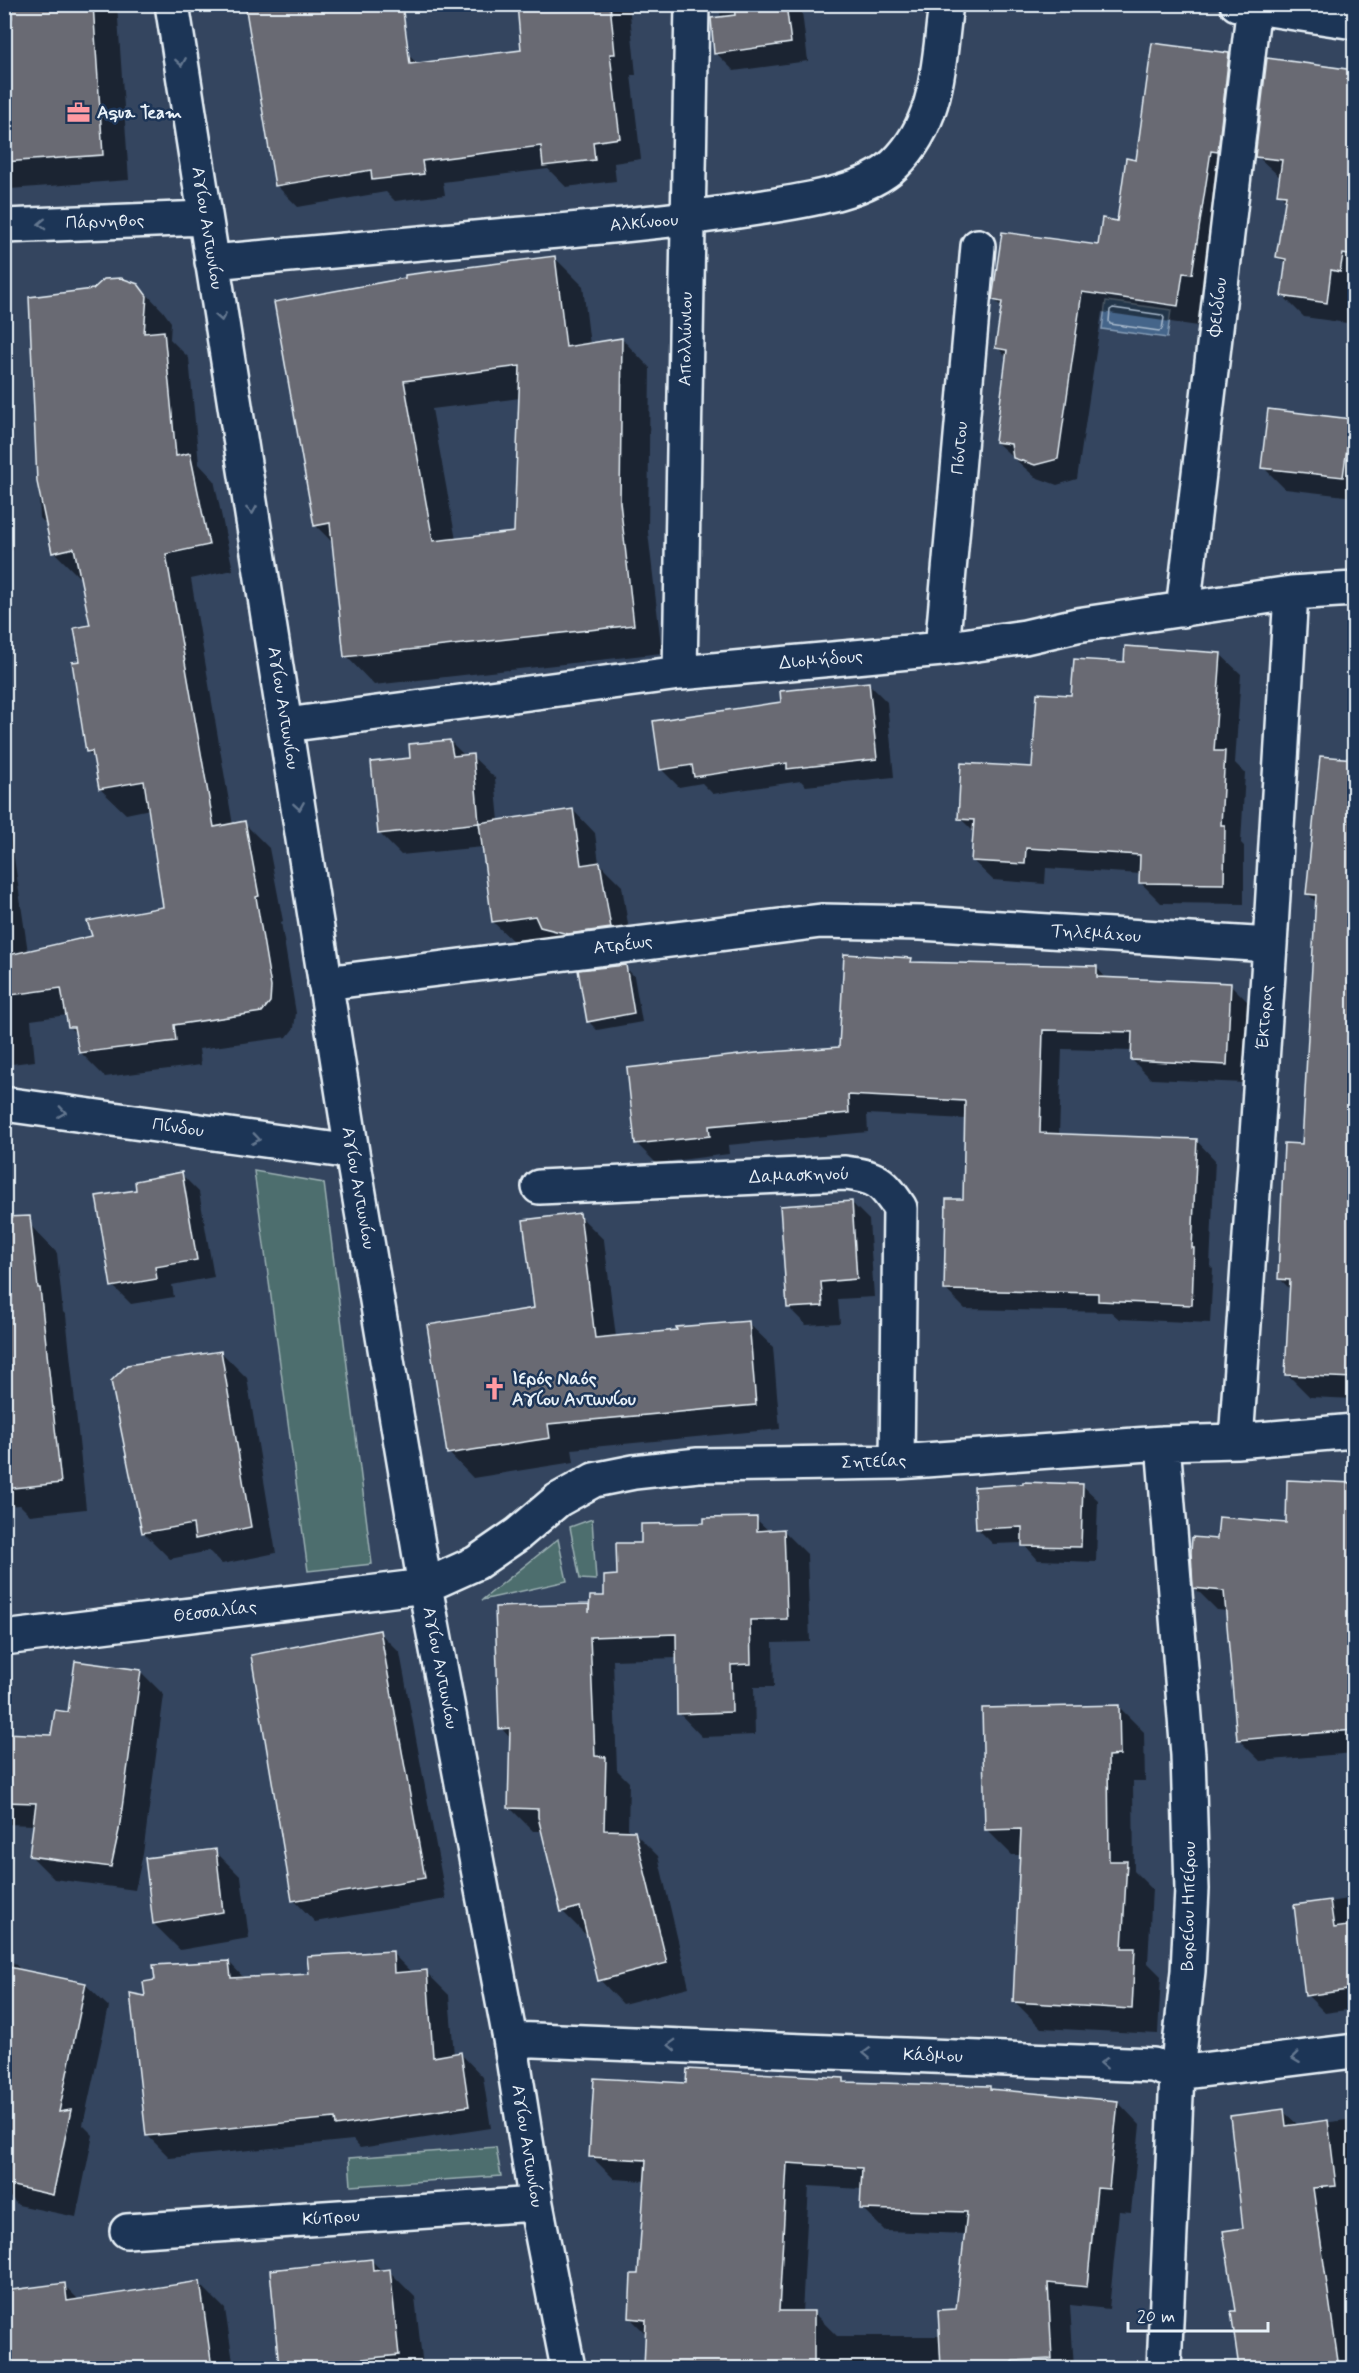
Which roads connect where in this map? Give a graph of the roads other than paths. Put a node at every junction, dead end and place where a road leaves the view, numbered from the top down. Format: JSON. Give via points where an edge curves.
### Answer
{"nodes":[{"id":1,"x":172,"y":4,"type":"edge"},
{"id":2,"x":692,"y":4,"type":"edge"},
{"id":3,"x":946,"y":4,"type":"edge"},
{"id":4,"x":1248,"y":5,"type":"edge"},
{"id":5,"x":1354,"y":22,"type":"edge"},
{"id":6,"x":205,"y":218,"type":"junction"},
{"id":7,"x":688,"y":219,"type":"junction"},
{"id":8,"x":4,"y":226,"type":"edge"},
{"id":9,"x":978,"y":246,"type":"dead end"},
{"id":10,"x":212,"y":262,"type":"junction"},
{"id":11,"x":1354,"y":589,"type":"edge"},
{"id":12,"x":1291,"y":593,"type":"junction"},
{"id":13,"x":1182,"y":610,"type":"junction"},
{"id":14,"x":942,"y":649,"type":"junction"},
{"id":15,"x":680,"y":673,"type":"junction"},
{"id":16,"x":286,"y":725,"type":"junction"},
{"id":17,"x":921,"y":922,"type":"joint"},
{"id":18,"x":1270,"y":945,"type":"junction"},
{"id":19,"x":326,"y":983,"type":"junction"},
{"id":20,"x":4,"y":1104,"type":"edge"},
{"id":21,"x":352,"y":1152,"type":"junction"},
{"id":22,"x":539,"y":1187,"type":"dead end"},
{"id":23,"x":1354,"y":1431,"type":"edge"},
{"id":24,"x":1236,"y":1441,"type":"junction"},
{"id":25,"x":1163,"y":1443,"type":"junction"},
{"id":26,"x":897,"y":1462,"type":"junction"},
{"id":27,"x":425,"y":1586,"type":"junction"},
{"id":28,"x":4,"y":1638,"type":"edge"},
{"id":29,"x":510,"y":2039,"type":"junction"},
{"id":30,"x":1354,"y":2051,"type":"edge"},
{"id":31,"x":1177,"y":2073,"type":"junction"},
{"id":32,"x":536,"y":2204,"type":"junction"},
{"id":33,"x":127,"y":2231,"type":"dead end"},
{"id":34,"x":568,"y":2368,"type":"edge"},
{"id":35,"x":1164,"y":2368,"type":"edge"}],
"edges":[{"from":1,"to":6,"type":"street","name":"Αγίου Αντωνίου","one_way":true},
{"from":2,"to":7,"type":"street","name":"Απολλώνιου"},
{"from":3,"to":7,"type":"street","name":"Αλκίνοου","via":[[927,119],[894,165],[857,186],[800,201]]},
{"from":4,"to":5,"type":"street"},
{"from":4,"to":13,"type":"street","name":"Φειδίου"},
{"from":6,"to":8,"type":"street","name":"Πάρνηθος","one_way":true},
{"from":6,"to":10,"type":"street","name":"Αγίου Αντωνίου"},
{"from":7,"to":10,"type":"street","name":"Αλκίνοου"},
{"from":7,"to":15,"type":"street","name":"Απολλώνιου"},
{"from":9,"to":14,"type":"street","name":"Πόντου"},
{"from":10,"to":16,"type":"street","name":"Αγίου Αντωνίου","one_way":true},
{"from":11,"to":12,"type":"street","name":"Διομήδους"},
{"from":12,"to":13,"type":"street","name":"Διομήδους"},
{"from":12,"to":18,"type":"street","name":"Έκτορος"},
{"from":13,"to":14,"type":"street","name":"Διομήδους"},
{"from":14,"to":15,"type":"street","name":"Διομήδους"},
{"from":15,"to":16,"type":"street","name":"Διομήδους"},
{"from":16,"to":19,"type":"street","name":"Αγίου Αντωνίου","one_way":true},
{"from":17,"to":18,"type":"street","name":"Τηλεμάχου"},
{"from":17,"to":19,"type":"street","name":"Ατρέως","via":[[821,921]]},
{"from":18,"to":24,"type":"street","name":"Έκτορος"},
{"from":19,"to":21,"type":"street","name":"Αγίου Αντωνίου"},
{"from":20,"to":21,"type":"street","name":"Πίνδου","one_way":true},
{"from":21,"to":27,"type":"street","name":"Αγίου Αντωνίου"},
{"from":22,"to":26,"type":"street","name":"Δαμασκηνού","via":[[844,1173],[867,1176],[885,1186],[900,1208]]},
{"from":23,"to":24,"type":"street","name":"Σητείας"},
{"from":24,"to":25,"type":"street","name":"Σητείας"},
{"from":25,"to":26,"type":"street","name":"Σητείας"},
{"from":25,"to":31,"type":"street","name":"Βορείου Ηπείρου","via":[[1188,1755],[1192,1889]]},
{"from":26,"to":27,"type":"street","name":"Σητείας","via":[[698,1465],[594,1480],[558,1500],[476,1563]]},
{"from":27,"to":28,"type":"street","name":"Θεσσαλίας"},
{"from":27,"to":29,"type":"street","name":"Αγίου Αντωνίου"},
{"from":31,"to":29,"type":"street","name":"Κάδμου","one_way":true,"via":[[1153,2065]]},
{"from":29,"to":32,"type":"street","name":"Αγίου Αντωνίου"},
{"from":30,"to":31,"type":"street","name":"Κάδμου","one_way":true},
{"from":31,"to":35,"type":"street","name":"Βορείου Ηπείρου"},
{"from":32,"to":33,"type":"street","name":"Κύπρου"},
{"from":32,"to":34,"type":"street","name":"Αγίου Αντωνίου"}]}
